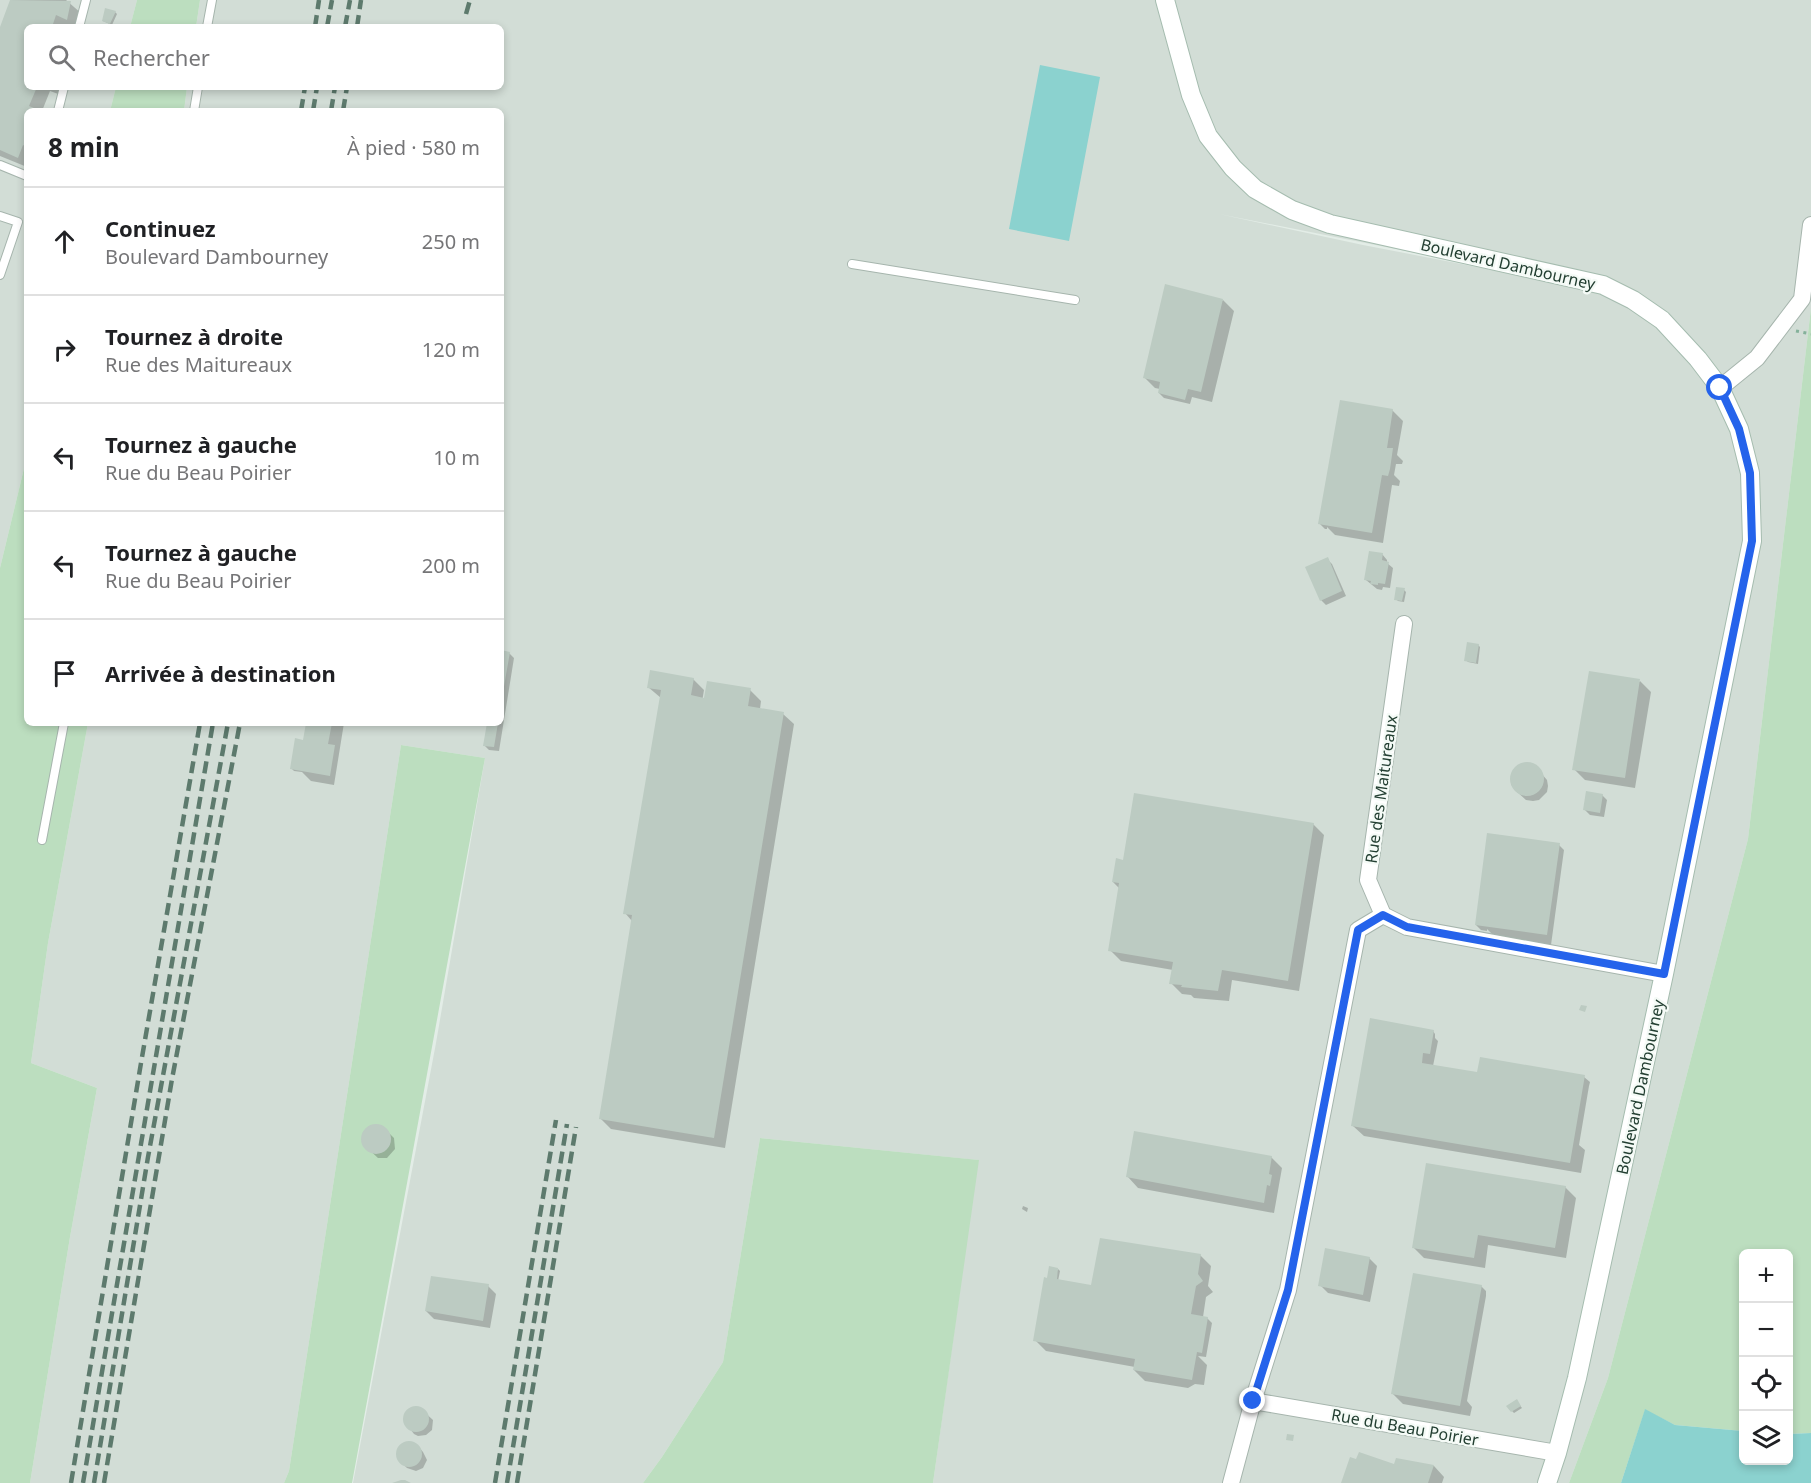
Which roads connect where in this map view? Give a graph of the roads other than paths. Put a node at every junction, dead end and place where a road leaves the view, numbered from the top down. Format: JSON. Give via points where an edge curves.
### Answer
{"nodes":[{"id":1,"x":86,"y":0,"type":"edge"},
{"id":2,"x":212,"y":0,"type":"edge"},
{"id":3,"x":1165,"y":0,"type":"edge"},
{"id":4,"x":80,"y":24,"type":"edge"},
{"id":5,"x":208,"y":24,"type":"edge"},
{"id":6,"x":63,"y":90,"type":"edge"},
{"id":7,"x":198,"y":90,"type":"edge"},
{"id":8,"x":59,"y":108,"type":"edge"},
{"id":9,"x":194,"y":108,"type":"edge"},
{"id":10,"x":0,"y":165,"type":"edge"},
{"id":11,"x":24,"y":175,"type":"edge"},
{"id":12,"x":0,"y":216,"type":"edge"},
{"id":13,"x":1811,"y":225,"type":"edge"},
{"id":14,"x":852,"y":264,"type":"dead end"},
{"id":15,"x":0,"y":275,"type":"edge"},
{"id":16,"x":1075,"y":300,"type":"dead end"},
{"id":17,"x":1720,"y":388,"type":"junction"},
{"id":18,"x":1404,"y":624,"type":"dead end"},
{"id":19,"x":63,"y":726,"type":"edge"},
{"id":20,"x":42,"y":840,"type":"dead end"},
{"id":21,"x":1383,"y":915,"type":"junction"},
{"id":22,"x":1664,"y":974,"type":"junction"},
{"id":23,"x":1253,"y":1401,"type":"junction"},
{"id":24,"x":1557,"y":1453,"type":"junction"},
{"id":25,"x":1231,"y":1483,"type":"edge"},
{"id":26,"x":1547,"y":1483,"type":"edge"}],
"edges":[{"from":1,"to":4,"type":"lane"},
{"from":2,"to":5,"type":"lane"},
{"from":3,"to":17,"type":"street","name":"Boulevard Dambourney","via":[[1191,95],[1208,136],[1255,189],[1292,210],[1330,224],[1603,285],[1662,320]]},
{"from":6,"to":8,"type":"lane"},
{"from":7,"to":9,"type":"lane"},
{"from":10,"to":11,"type":"lane"},
{"from":12,"to":15,"type":"lane","via":[[18,222]]},
{"from":13,"to":17,"type":"street","via":[[1802,299],[1757,358]]},
{"from":14,"to":16,"type":"lane"},
{"from":17,"to":22,"type":"street","name":"Boulevard Dambourney","via":[[1739,429],[1750,473],[1752,541]]},
{"from":18,"to":21,"type":"street","name":"Rue des Maitureaux","via":[[1368,879]]},
{"from":19,"to":20,"type":"lane"},
{"from":21,"to":22,"type":"street","via":[[1407,927]]},
{"from":21,"to":23,"type":"street","via":[[1358,930],[1288,1290]]},
{"from":22,"to":24,"type":"street","name":"Boulevard Dambourney","via":[[1577,1378]]},
{"from":23,"to":24,"type":"street","name":"Rue du Beau Poirier"},
{"from":23,"to":25,"type":"street"},
{"from":24,"to":26,"type":"street","name":"Boulevard Dambourney"}]}
